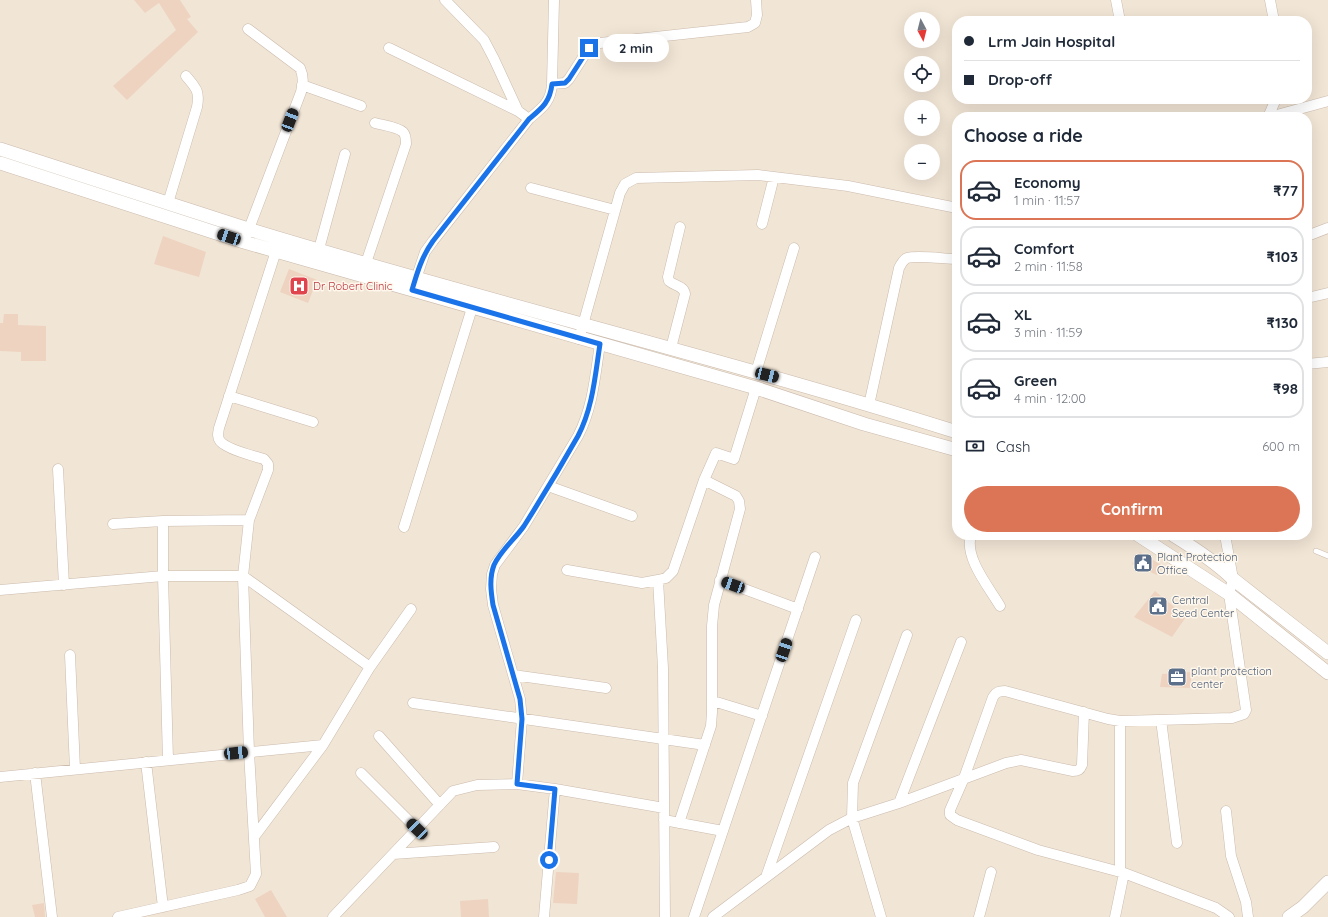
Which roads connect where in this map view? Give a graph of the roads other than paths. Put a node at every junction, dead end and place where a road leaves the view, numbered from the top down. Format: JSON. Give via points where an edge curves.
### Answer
{"nodes":[{"id":1,"x":445,"y":0,"type":"edge"},
{"id":2,"x":554,"y":0,"type":"edge"},
{"id":3,"x":756,"y":0,"type":"edge"},
{"id":4,"x":1116,"y":0,"type":"edge"},
{"id":5,"x":1270,"y":0,"type":"edge"},
{"id":6,"x":1119,"y":16,"type":"edge"},
{"id":7,"x":1273,"y":16,"type":"edge"},
{"id":8,"x":248,"y":28,"type":"dead end"},
{"id":9,"x":389,"y":48,"type":"dead end"},
{"id":10,"x":186,"y":76,"type":"dead end"},
{"id":11,"x":552,"y":84,"type":"junction"},
{"id":12,"x":302,"y":85,"type":"junction"},
{"id":13,"x":1328,"y":101,"type":"edge"},
{"id":14,"x":360,"y":106,"type":"dead end"},
{"id":15,"x":518,"y":111,"type":"junction"},
{"id":16,"x":1287,"y":112,"type":"edge"},
{"id":17,"x":529,"y":119,"type":"junction"},
{"id":18,"x":375,"y":123,"type":"dead end"},
{"id":19,"x":0,"y":149,"type":"edge"},
{"id":20,"x":345,"y":154,"type":"dead end"},
{"id":21,"x":0,"y":164,"type":"edge"},
{"id":22,"x":774,"y":177,"type":"junction"},
{"id":23,"x":531,"y":188,"type":"dead end"},
{"id":24,"x":168,"y":203,"type":"junction"},
{"id":25,"x":952,"y":207,"type":"edge"},
{"id":26,"x":615,"y":210,"type":"junction"},
{"id":27,"x":762,"y":224,"type":"dead end"},
{"id":28,"x":680,"y":227,"type":"dead end"},
{"id":29,"x":1328,"y":228,"type":"edge"},
{"id":30,"x":249,"y":229,"type":"junction"},
{"id":31,"x":1312,"y":234,"type":"edge"},
{"id":32,"x":244,"y":242,"type":"junction"},
{"id":33,"x":794,"y":248,"type":"dead end"},
{"id":34,"x":319,"y":249,"type":"junction"},
{"id":35,"x":276,"y":251,"type":"junction"},
{"id":36,"x":952,"y":260,"type":"edge"},
{"id":37,"x":366,"y":263,"type":"junction"},
{"id":38,"x":416,"y":277,"type":"junction"},
{"id":39,"x":412,"y":290,"type":"junction"},
{"id":40,"x":1328,"y":293,"type":"edge"},
{"id":41,"x":1312,"y":297,"type":"edge"},
{"id":42,"x":472,"y":308,"type":"junction"},
{"id":43,"x":583,"y":323,"type":"junction"},
{"id":44,"x":579,"y":338,"type":"junction"},
{"id":45,"x":600,"y":344,"type":"junction"},
{"id":46,"x":671,"y":348,"type":"junction"},
{"id":47,"x":1328,"y":362,"type":"edge"},
{"id":48,"x":1312,"y":364,"type":"edge"},
{"id":49,"x":756,"y":372,"type":"junction"},
{"id":50,"x":784,"y":379,"type":"junction"},
{"id":51,"x":756,"y":388,"type":"junction"},
{"id":52,"x":229,"y":396,"type":"junction"},
{"id":53,"x":778,"y":396,"type":"junction"},
{"id":54,"x":869,"y":405,"type":"junction"},
{"id":55,"x":908,"y":416,"type":"junction"},
{"id":56,"x":313,"y":422,"type":"dead end"},
{"id":57,"x":952,"y":430,"type":"edge"},
{"id":58,"x":903,"y":435,"type":"junction"},
{"id":59,"x":952,"y":449,"type":"edge"},
{"id":60,"x":58,"y":469,"type":"dead end"},
{"id":61,"x":704,"y":480,"type":"junction"},
{"id":62,"x":548,"y":486,"type":"junction"},
{"id":63,"x":632,"y":516,"type":"dead end"},
{"id":64,"x":249,"y":520,"type":"junction"},
{"id":65,"x":163,"y":522,"type":"junction"},
{"id":66,"x":113,"y":524,"type":"dead end"},
{"id":67,"x":404,"y":527,"type":"dead end"},
{"id":68,"x":970,"y":540,"type":"edge"},
{"id":69,"x":1146,"y":540,"type":"edge"},
{"id":70,"x":1181,"y":540,"type":"edge"},
{"id":71,"x":1225,"y":540,"type":"edge"},
{"id":72,"x":1316,"y":551,"type":"dead end"},
{"id":73,"x":1328,"y":556,"type":"edge"},
{"id":74,"x":816,"y":557,"type":"dead end"},
{"id":75,"x":567,"y":570,"type":"dead end"},
{"id":76,"x":163,"y":576,"type":"junction"},
{"id":77,"x":243,"y":576,"type":"junction"},
{"id":78,"x":1233,"y":579,"type":"junction"},
{"id":79,"x":658,"y":580,"type":"junction"},
{"id":80,"x":720,"y":580,"type":"junction"},
{"id":81,"x":64,"y":585,"type":"junction"},
{"id":82,"x":0,"y":590,"type":"edge"},
{"id":83,"x":1229,"y":594,"type":"junction"},
{"id":84,"x":1000,"y":606,"type":"dead end"},
{"id":85,"x":411,"y":609,"type":"dead end"},
{"id":86,"x":798,"y":609,"type":"junction"},
{"id":87,"x":856,"y":620,"type":"dead end"},
{"id":88,"x":907,"y":635,"type":"dead end"},
{"id":89,"x":961,"y":642,"type":"dead end"},
{"id":90,"x":1328,"y":653,"type":"edge"},
{"id":91,"x":70,"y":655,"type":"dead end"},
{"id":92,"x":370,"y":667,"type":"junction"},
{"id":93,"x":1328,"y":673,"type":"edge"},
{"id":94,"x":514,"y":675,"type":"junction"},
{"id":95,"x":606,"y":688,"type":"dead end"},
{"id":96,"x":713,"y":701,"type":"junction"},
{"id":97,"x":413,"y":703,"type":"dead end"},
{"id":98,"x":1084,"y":712,"type":"junction"},
{"id":99,"x":762,"y":716,"type":"junction"},
{"id":100,"x":522,"y":719,"type":"junction"},
{"id":101,"x":1161,"y":720,"type":"junction"},
{"id":102,"x":1120,"y":721,"type":"junction"},
{"id":103,"x":379,"y":736,"type":"dead end"},
{"id":104,"x":664,"y":740,"type":"junction"},
{"id":105,"x":323,"y":745,"type":"junction"},
{"id":106,"x":705,"y":745,"type":"junction"},
{"id":107,"x":249,"y":752,"type":"junction"},
{"id":108,"x":168,"y":760,"type":"junction"},
{"id":109,"x":146,"y":762,"type":"junction"},
{"id":110,"x":75,"y":769,"type":"junction"},
{"id":111,"x":35,"y":773,"type":"junction"},
{"id":112,"x":361,"y":773,"type":"dead end"},
{"id":113,"x":0,"y":776,"type":"edge"},
{"id":114,"x":964,"y":778,"type":"junction"},
{"id":115,"x":517,"y":784,"type":"junction"},
{"id":116,"x":555,"y":789,"type":"junction"},
{"id":117,"x":899,"y":803,"type":"junction"},
{"id":118,"x":440,"y":805,"type":"junction"},
{"id":119,"x":664,"y":808,"type":"junction"},
{"id":120,"x":1226,"y":811,"type":"dead end"},
{"id":121,"x":852,"y":818,"type":"junction"},
{"id":122,"x":664,"y":820,"type":"junction"},
{"id":123,"x":679,"y":823,"type":"junction"},
{"id":124,"x":417,"y":829,"type":"junction"},
{"id":125,"x":723,"y":831,"type":"junction"},
{"id":126,"x":254,"y":837,"type":"junction"},
{"id":127,"x":1177,"y":843,"type":"dead end"},
{"id":128,"x":494,"y":847,"type":"dead end"},
{"id":129,"x":393,"y":854,"type":"junction"},
{"id":130,"x":991,"y":872,"type":"dead end"},
{"id":131,"x":1122,"y":873,"type":"junction"},
{"id":132,"x":766,"y":877,"type":"junction"},
{"id":133,"x":1328,"y":882,"type":"edge"},
{"id":134,"x":163,"y":907,"type":"junction"},
{"id":135,"x":1300,"y":912,"type":"edge"},
{"id":136,"x":124,"y":916,"type":"edge"},
{"id":137,"x":52,"y":917,"type":"edge"},
{"id":138,"x":333,"y":917,"type":"edge"},
{"id":139,"x":544,"y":917,"type":"edge"},
{"id":140,"x":665,"y":917,"type":"edge"},
{"id":141,"x":694,"y":917,"type":"edge"},
{"id":142,"x":713,"y":917,"type":"edge"},
{"id":143,"x":881,"y":917,"type":"edge"},
{"id":144,"x":979,"y":917,"type":"edge"},
{"id":145,"x":1115,"y":917,"type":"edge"},
{"id":146,"x":1229,"y":917,"type":"edge"},
{"id":147,"x":1248,"y":917,"type":"edge"},
{"id":148,"x":1289,"y":917,"type":"edge"}],
"edges":[{"from":1,"to":15,"type":"street","via":[[484,40]]},
{"from":2,"to":11,"type":"street"},
{"from":3,"to":11,"type":"street","via":[[755,23],[748,28],[600,43],[589,48],[565,83]]},
{"from":4,"to":6,"type":"street"},
{"from":5,"to":7,"type":"street"},
{"from":8,"to":12,"type":"street","via":[[300,68],[303,75]]},
{"from":9,"to":15,"type":"street"},
{"from":10,"to":24,"type":"street","via":[[199,97]]},
{"from":11,"to":17,"type":"street","via":[[552,93],[548,101]]},
{"from":12,"to":14,"type":"street"},
{"from":12,"to":30,"type":"street"},
{"from":13,"to":16,"type":"street"},
{"from":15,"to":17,"type":"street"},
{"from":17,"to":38,"type":"street","via":[[425,252]]},
{"from":18,"to":37,"type":"street","via":[[403,132],[406,144]]},
{"from":19,"to":24,"type":"street"},
{"from":20,"to":34,"type":"street"},
{"from":21,"to":32,"type":"street"},
{"from":22,"to":25,"type":"street","via":[[848,186]]},
{"from":22,"to":26,"type":"street","via":[[758,175],[636,178],[625,184]]},
{"from":22,"to":27,"type":"street"},
{"from":23,"to":26,"type":"street"},
{"from":24,"to":30,"type":"street"},
{"from":26,"to":43,"type":"street"},
{"from":28,"to":46,"type":"street","via":[[668,277],[672,284],[685,290],[685,294]]},
{"from":29,"to":31,"type":"street"},
{"from":30,"to":32,"type":"street"},
{"from":30,"to":34,"type":"street"},
{"from":32,"to":35,"type":"street"},
{"from":33,"to":49,"type":"street"},
{"from":34,"to":37,"type":"street"},
{"from":35,"to":39,"type":"street"},
{"from":35,"to":52,"type":"street"},
{"from":36,"to":54,"type":"street","via":[[917,257],[902,262]]},
{"from":37,"to":38,"type":"street"},
{"from":38,"to":39,"type":"street"},
{"from":38,"to":43,"type":"street"},
{"from":39,"to":42,"type":"street"},
{"from":40,"to":41,"type":"street"},
{"from":42,"to":44,"type":"street"},
{"from":42,"to":67,"type":"street"},
{"from":43,"to":44,"type":"street"},
{"from":43,"to":46,"type":"street"},
{"from":44,"to":45,"type":"street"},
{"from":45,"to":51,"type":"street"},
{"from":45,"to":62,"type":"street","via":[[586,421]]},
{"from":46,"to":49,"type":"street"},
{"from":47,"to":48,"type":"street"},
{"from":49,"to":50,"type":"street"},
{"from":50,"to":53,"type":"street"},
{"from":50,"to":54,"type":"street"},
{"from":51,"to":53,"type":"street"},
{"from":51,"to":61,"type":"street","via":[[734,459],[716,453]]},
{"from":52,"to":56,"type":"street"},
{"from":52,"to":64,"type":"street","via":[[217,436],[220,442],[264,459],[268,464]]},
{"from":53,"to":58,"type":"street"},
{"from":54,"to":55,"type":"street"},
{"from":55,"to":57,"type":"street"},
{"from":55,"to":58,"type":"street"},
{"from":58,"to":59,"type":"street"},
{"from":60,"to":81,"type":"street"},
{"from":61,"to":79,"type":"street","via":[[673,571],[666,578]]},
{"from":61,"to":80,"type":"street","via":[[736,496],[739,501],[740,509]]},
{"from":62,"to":63,"type":"street"},
{"from":62,"to":94,"type":"street","via":[[524,526],[501,555],[492,574],[493,605]]},
{"from":64,"to":65,"type":"street"},
{"from":64,"to":77,"type":"street"},
{"from":65,"to":66,"type":"street"},
{"from":65,"to":76,"type":"street"},
{"from":68,"to":84,"type":"street","via":[[975,564]]},
{"from":69,"to":83,"type":"street"},
{"from":70,"to":78,"type":"street"},
{"from":71,"to":78,"type":"street"},
{"from":72,"to":73,"type":"lane"},
{"from":74,"to":86,"type":"street"},
{"from":75,"to":79,"type":"street","via":[[642,583]]},
{"from":76,"to":77,"type":"street"},
{"from":76,"to":81,"type":"street"},
{"from":76,"to":108,"type":"street"},
{"from":77,"to":92,"type":"street"},
{"from":77,"to":107,"type":"street"},
{"from":78,"to":83,"type":"street"},
{"from":78,"to":90,"type":"street"},
{"from":79,"to":104,"type":"street"},
{"from":80,"to":86,"type":"street"},
{"from":80,"to":96,"type":"street","via":[[712,626]]},
{"from":81,"to":82,"type":"street"},
{"from":83,"to":93,"type":"street"},
{"from":83,"to":101,"type":"street","via":[[1246,710],[1244,714],[1232,718]]},
{"from":85,"to":92,"type":"street"},
{"from":86,"to":99,"type":"street"},
{"from":87,"to":132,"type":"street"},
{"from":88,"to":121,"type":"street","via":[[852,783]]},
{"from":89,"to":117,"type":"street"},
{"from":91,"to":110,"type":"street"},
{"from":92,"to":105,"type":"street"},
{"from":94,"to":95,"type":"street"},
{"from":94,"to":100,"type":"street"},
{"from":96,"to":99,"type":"street"},
{"from":96,"to":106,"type":"street","via":[[711,726]]},
{"from":97,"to":100,"type":"street"},
{"from":98,"to":102,"type":"street"},
{"from":98,"to":114,"type":"street","via":[[1082,765],[1078,771],[1020,760]]},
{"from":98,"to":114,"type":"street","via":[[1005,691],[995,693]]},
{"from":99,"to":125,"type":"street"},
{"from":100,"to":104,"type":"street"},
{"from":100,"to":115,"type":"street"},
{"from":101,"to":102,"type":"street"},
{"from":101,"to":127,"type":"street"},
{"from":102,"to":131,"type":"street"},
{"from":103,"to":118,"type":"street"},
{"from":104,"to":106,"type":"street"},
{"from":104,"to":119,"type":"street"},
{"from":105,"to":107,"type":"street"},
{"from":105,"to":126,"type":"street"},
{"from":106,"to":123,"type":"street"},
{"from":107,"to":108,"type":"street"},
{"from":107,"to":126,"type":"street"},
{"from":108,"to":109,"type":"street"},
{"from":109,"to":110,"type":"street"},
{"from":109,"to":134,"type":"street"},
{"from":110,"to":111,"type":"street"},
{"from":111,"to":113,"type":"street"},
{"from":111,"to":137,"type":"street"},
{"from":112,"to":124,"type":"street"},
{"from":114,"to":117,"type":"street"},
{"from":114,"to":131,"type":"street","via":[[950,810],[953,818],[1038,850]]},
{"from":115,"to":116,"type":"street"},
{"from":115,"to":118,"type":"street","via":[[476,785],[453,791]]},
{"from":116,"to":119,"type":"street"},
{"from":116,"to":139,"type":"street"},
{"from":117,"to":121,"type":"street"},
{"from":118,"to":124,"type":"street"},
{"from":119,"to":122,"type":"street"},
{"from":120,"to":147,"type":"street","via":[[1231,856],[1246,902]]},
{"from":121,"to":132,"type":"street","via":[[829,830]]},
{"from":121,"to":143,"type":"street"},
{"from":122,"to":123,"type":"street"},
{"from":122,"to":140,"type":"street"},
{"from":123,"to":125,"type":"street"},
{"from":124,"to":129,"type":"street"},
{"from":125,"to":141,"type":"street"},
{"from":126,"to":134,"type":"street","via":[[256,874],[250,886]]},
{"from":128,"to":129,"type":"street"},
{"from":129,"to":138,"type":"street"},
{"from":130,"to":144,"type":"street"},
{"from":131,"to":145,"type":"street"},
{"from":131,"to":146,"type":"street","via":[[1216,908]]},
{"from":132,"to":142,"type":"street"},
{"from":133,"to":135,"type":"street"},
{"from":134,"to":136,"type":"street"},
{"from":135,"to":148,"type":"street"}]}
